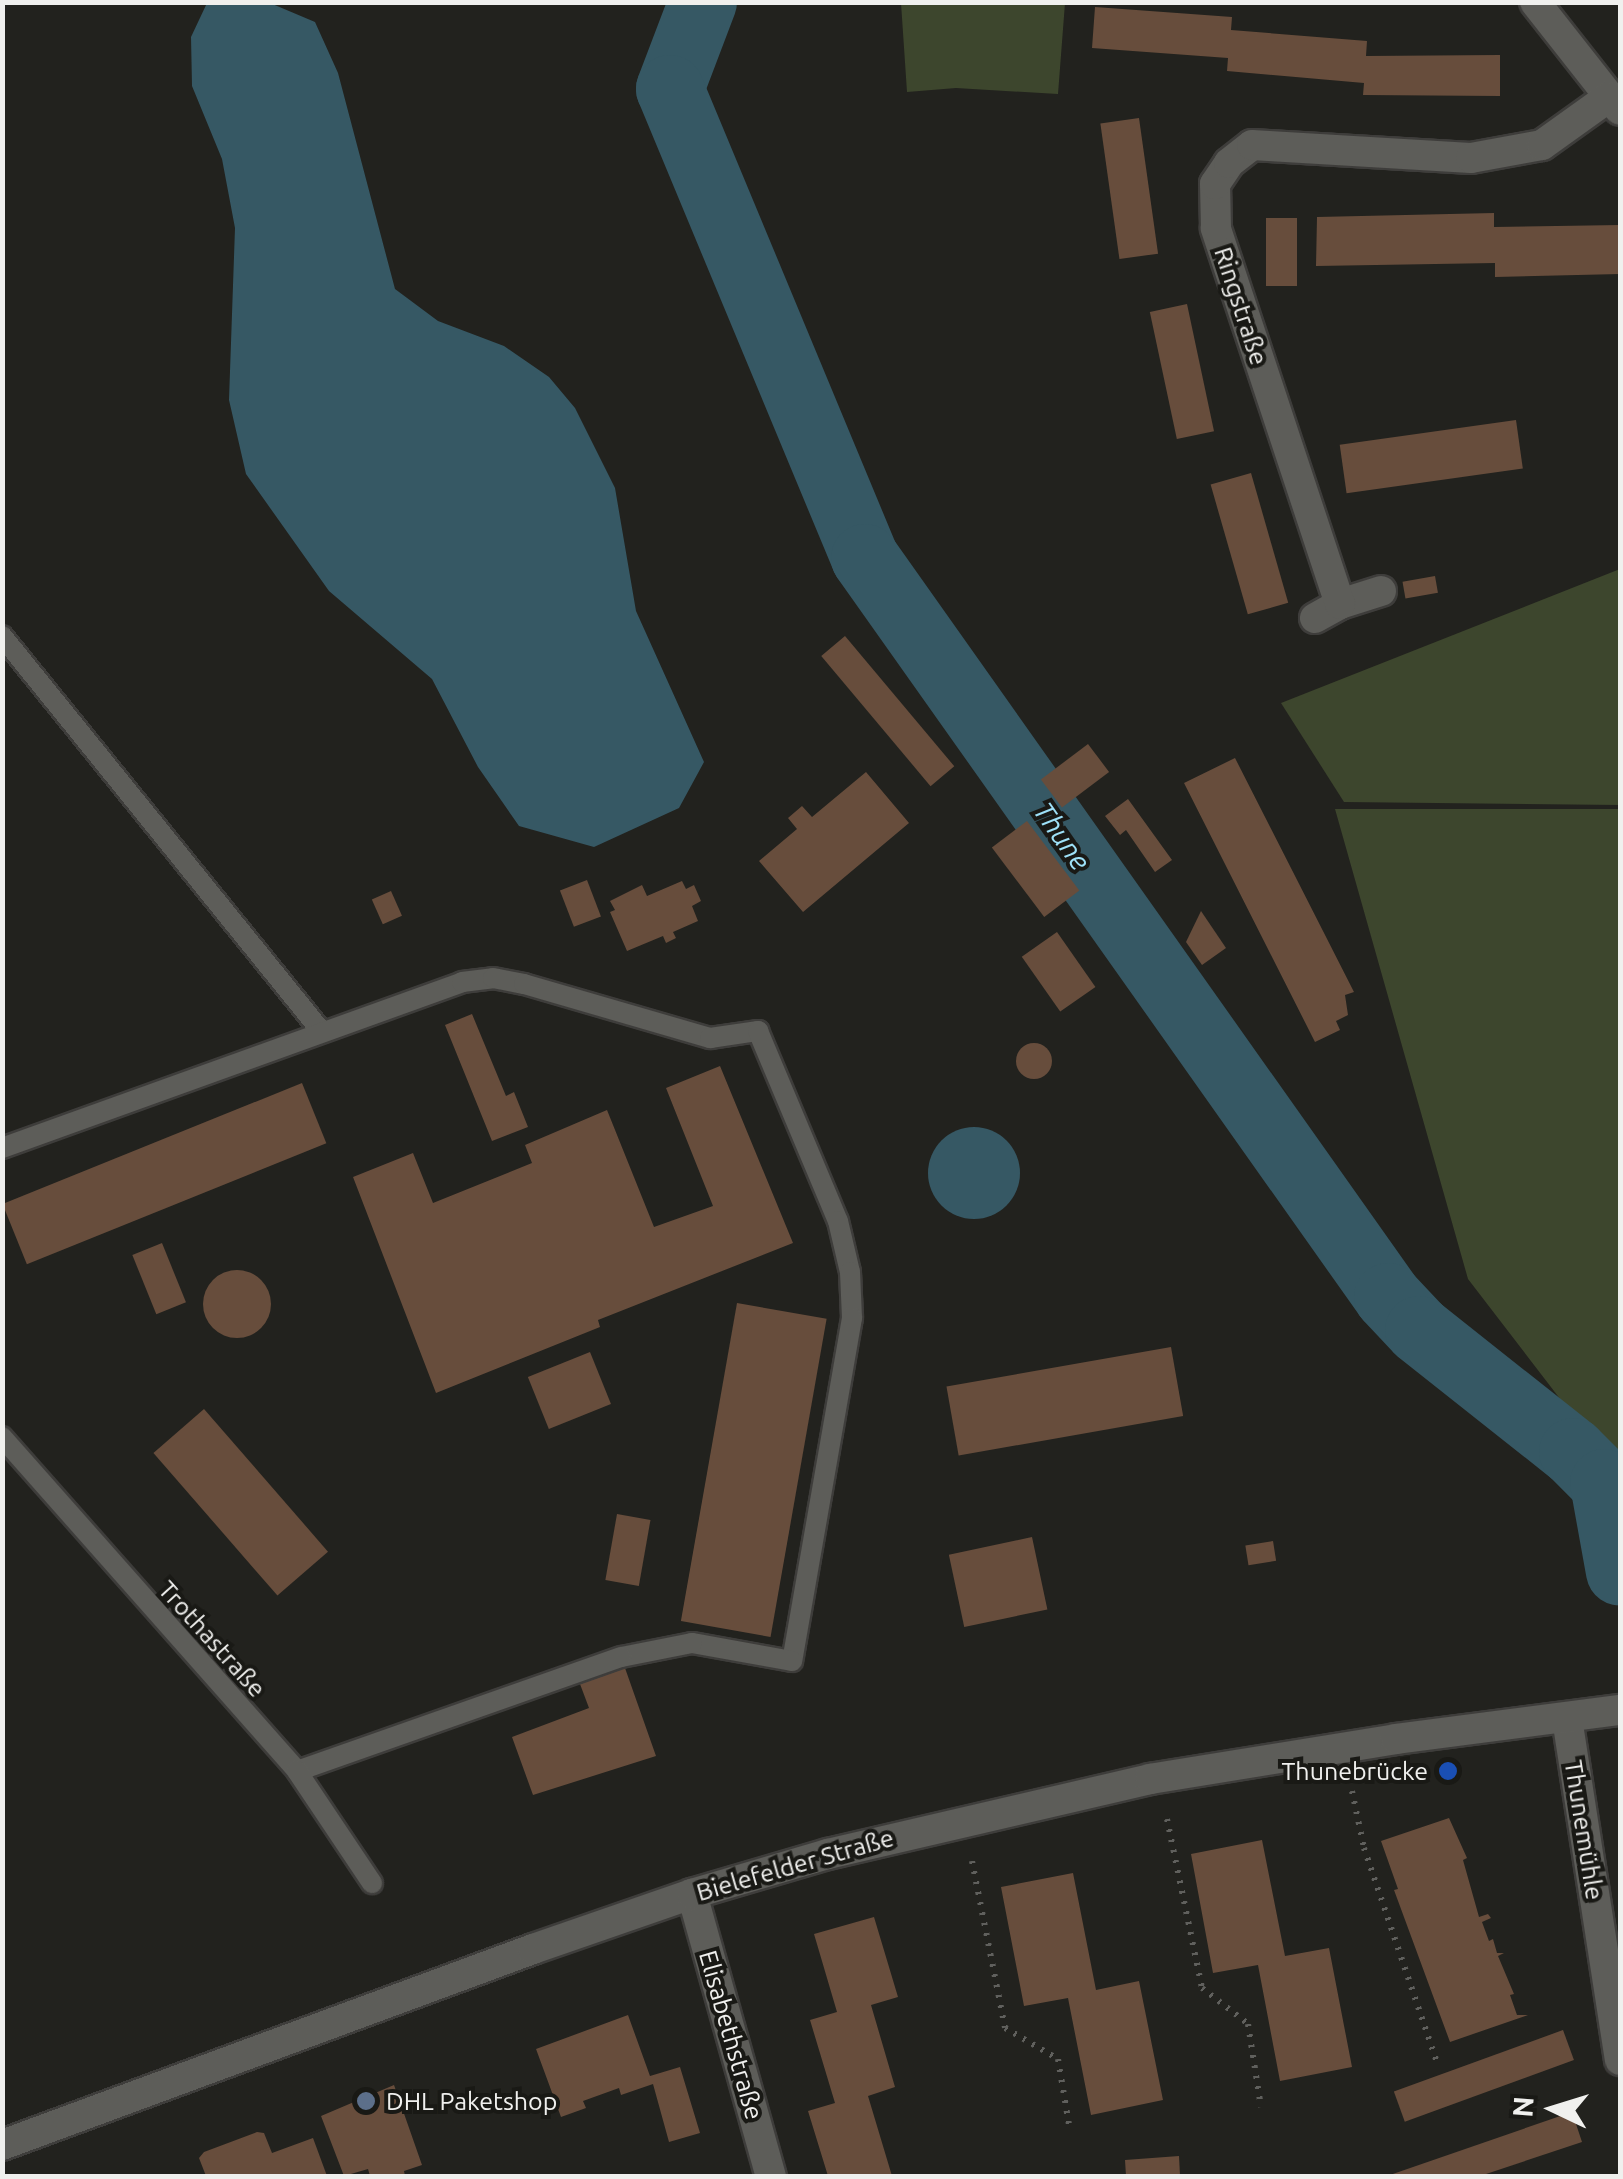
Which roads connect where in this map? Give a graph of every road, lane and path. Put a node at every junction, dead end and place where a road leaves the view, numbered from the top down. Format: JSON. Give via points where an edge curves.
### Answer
{"nodes":[{"id":1,"x":1535,"y":2,"type":"edge"},
{"id":2,"x":1615,"y":103,"type":"edge"},
{"id":3,"x":1381,"y":591,"type":"dead end"},
{"id":4,"x":2,"y":636,"type":"edge"},
{"id":5,"x":322,"y":1032,"type":"junction"},
{"id":6,"x":2,"y":1148,"type":"edge"},
{"id":7,"x":2,"y":1438,"type":"edge"},
{"id":8,"x":1616,"y":1711,"type":"edge"},
{"id":9,"x":1566,"y":1718,"type":"junction"},
{"id":10,"x":297,"y":1771,"type":"junction"},
{"id":11,"x":1352,"y":1792,"type":"dead end"},
{"id":12,"x":1168,"y":1819,"type":"dead end"},
{"id":13,"x":972,"y":1861,"type":"dead end"},
{"id":14,"x":372,"y":1884,"type":"dead end"},
{"id":15,"x":692,"y":1894,"type":"junction"},
{"id":16,"x":1620,"y":2060,"type":"edge"},
{"id":17,"x":1437,"y":2063,"type":"dead end"},
{"id":18,"x":1262,"y":2107,"type":"dead end"},
{"id":19,"x":1070,"y":2131,"type":"dead end"},
{"id":20,"x":2,"y":2145,"type":"edge"},
{"id":21,"x":771,"y":2176,"type":"edge"}],
"edges":[{"from":1,"to":2,"type":"street"},
{"from":2,"to":3,"type":"street","name":"Ringstraße","via":[[1542,145],[1471,158],[1252,145],[1215,184],[1216,228],[1328,611]]},
{"from":4,"to":5,"type":"lane"},
{"from":5,"to":6,"type":"lane"},
{"from":5,"to":10,"type":"lane","via":[[450,986],[493,978],[710,1038],[758,1031],[838,1221],[852,1318],[792,1662],[692,1643],[621,1657]]},
{"from":7,"to":10,"type":"lane","name":"Trothastraße"},
{"from":8,"to":9,"type":"street","name":"Bielefelder Straße"},
{"from":9,"to":15,"type":"street","name":"Bielefelder Straße","via":[[1346,1746],[1093,1790]]},
{"from":9,"to":16,"type":"street","name":"Thunemühle"},
{"from":10,"to":14,"type":"lane","name":"Trothastraße"},
{"from":11,"to":17,"type":"path","via":[[1364,1848]]},
{"from":12,"to":18,"type":"path","via":[[1202,1988],[1248,2024]]},
{"from":13,"to":19,"type":"path","via":[[1005,2028],[1058,2060]]},
{"from":15,"to":20,"type":"street","name":"Bielefelder Straße"},
{"from":15,"to":21,"type":"street","name":"Elisabethstraße"}]}
